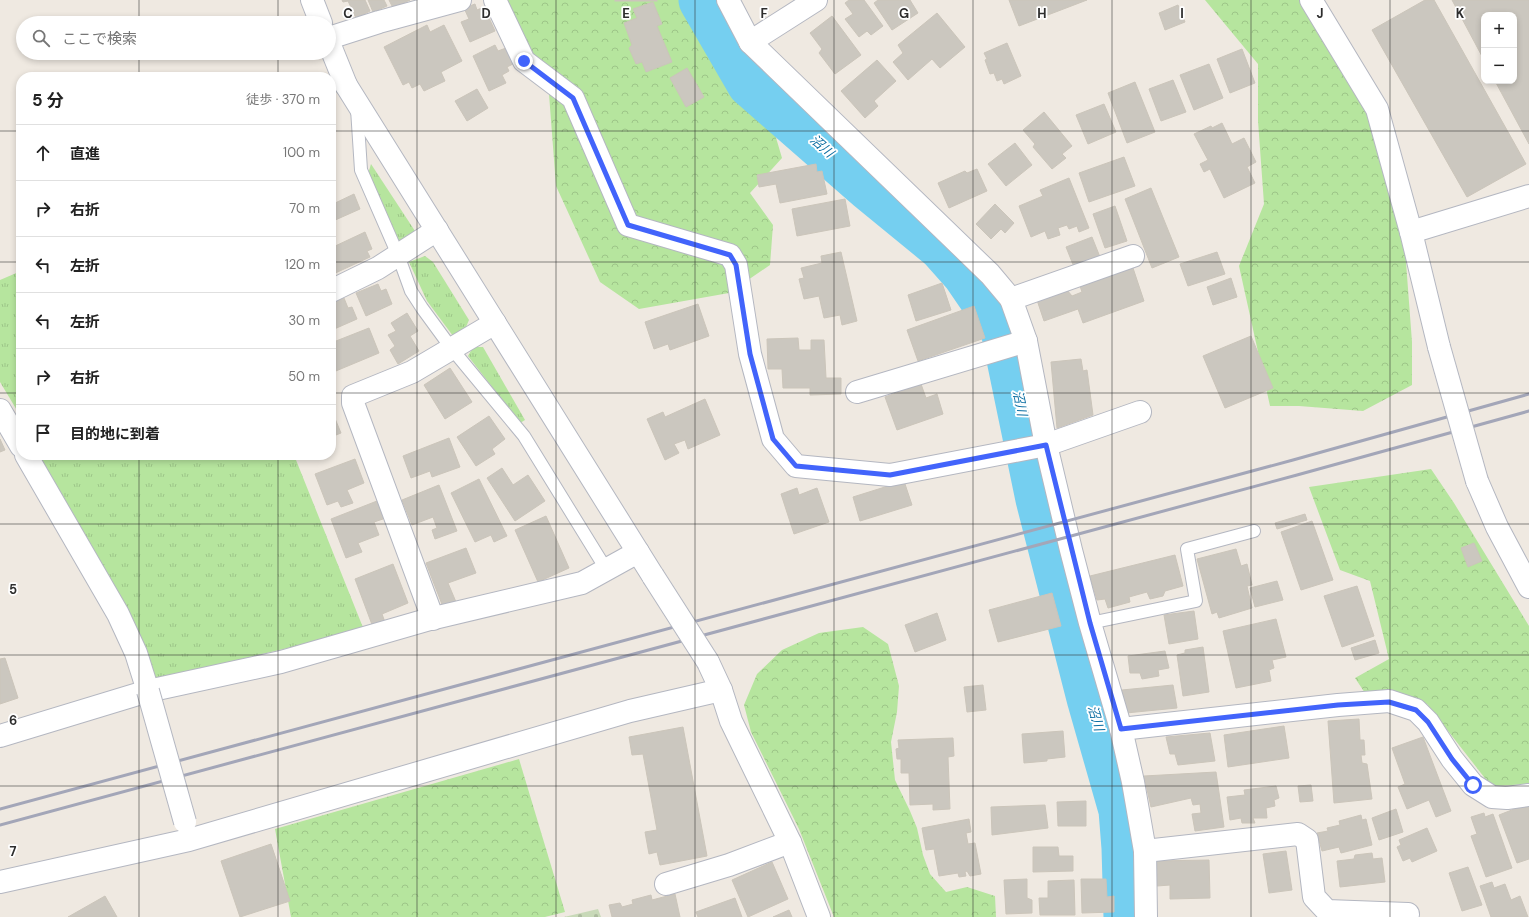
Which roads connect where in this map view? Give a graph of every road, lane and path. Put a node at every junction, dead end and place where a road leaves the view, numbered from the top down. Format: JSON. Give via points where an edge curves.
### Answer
{"nodes":[{"id":1,"x":312,"y":0,"type":"edge"},
{"id":2,"x":495,"y":0,"type":"edge"},
{"id":3,"x":728,"y":0,"type":"edge"},
{"id":4,"x":816,"y":0,"type":"edge"},
{"id":5,"x":1311,"y":0,"type":"edge"},
{"id":6,"x":448,"y":1,"type":"edge"},
{"id":7,"x":318,"y":16,"type":"edge"},
{"id":8,"x":336,"y":36,"type":"edge"},
{"id":9,"x":750,"y":42,"type":"junction"},
{"id":10,"x":336,"y":59,"type":"edge"},
{"id":11,"x":351,"y":94,"type":"junction"},
{"id":12,"x":1529,"y":196,"type":"edge"},
{"id":13,"x":437,"y":230,"type":"junction"},
{"id":14,"x":1411,"y":232,"type":"junction"},
{"id":15,"x":398,"y":255,"type":"junction"},
{"id":16,"x":1133,"y":256,"type":"dead end"},
{"id":17,"x":336,"y":289,"type":"edge"},
{"id":18,"x":1010,"y":299,"type":"junction"},
{"id":19,"x":494,"y":323,"type":"junction"},
{"id":20,"x":1026,"y":341,"type":"junction"},
{"id":21,"x":452,"y":349,"type":"junction"},
{"id":22,"x":857,"y":392,"type":"dead end"},
{"id":23,"x":0,"y":410,"type":"edge"},
{"id":24,"x":1140,"y":412,"type":"dead end"},
{"id":25,"x":16,"y":437,"type":"edge"},
{"id":26,"x":1041,"y":446,"type":"junction"},
{"id":27,"x":29,"y":460,"type":"edge"},
{"id":28,"x":1254,"y":531,"type":"dead end"},
{"id":29,"x":638,"y":552,"type":"junction"},
{"id":30,"x":606,"y":569,"type":"junction"},
{"id":31,"x":1529,"y":587,"type":"edge"},
{"id":32,"x":433,"y":619,"type":"junction"},
{"id":33,"x":1090,"y":623,"type":"junction"},
{"id":34,"x":721,"y":690,"type":"junction"},
{"id":35,"x":148,"y":691,"type":"junction"},
{"id":36,"x":1121,"y":729,"type":"junction"},
{"id":37,"x":0,"y":736,"type":"edge"},
{"id":38,"x":1529,"y":795,"type":"edge"},
{"id":39,"x":187,"y":831,"type":"junction"},
{"id":40,"x":790,"y":842,"type":"junction"},
{"id":41,"x":1145,"y":851,"type":"junction"},
{"id":42,"x":0,"y":882,"type":"edge"},
{"id":43,"x":666,"y":884,"type":"dead end"},
{"id":44,"x":1408,"y":914,"type":"dead end"},
{"id":45,"x":819,"y":917,"type":"edge"},
{"id":46,"x":1146,"y":917,"type":"edge"}],
"edges":[{"from":1,"to":7,"type":"street"},
{"from":2,"to":26,"type":"street","via":[[524,61],[573,98],[628,225],[730,255],[736,265],[750,354],[773,439],[796,466],[890,475]]},
{"from":3,"to":9,"type":"street"},
{"from":4,"to":9,"type":"street"},
{"from":5,"to":14,"type":"street","via":[[1377,109]]},
{"from":6,"to":8,"type":"street"},
{"from":9,"to":18,"type":"street","via":[[990,274]]},
{"from":10,"to":11,"type":"street"},
{"from":11,"to":13,"type":"street"},
{"from":11,"to":15,"type":"lane","via":[[361,170]]},
{"from":12,"to":14,"type":"street"},
{"from":13,"to":15,"type":"street"},
{"from":13,"to":19,"type":"street"},
{"from":14,"to":31,"type":"street","bridge":true,"via":[[1477,481],[1497,527]]},
{"from":15,"to":17,"type":"street"},
{"from":15,"to":21,"type":"lane","via":[[415,296]]},
{"from":16,"to":18,"type":"street"},
{"from":18,"to":20,"type":"street"},
{"from":19,"to":21,"type":"street"},
{"from":19,"to":29,"type":"street"},
{"from":20,"to":22,"type":"street"},
{"from":20,"to":26,"type":"street"},
{"from":21,"to":30,"type":"lane","via":[[524,436]]},
{"from":21,"to":32,"type":"street","via":[[412,372],[353,396],[353,403]]},
{"from":23,"to":25,"type":"street"},
{"from":24,"to":26,"type":"street"},
{"from":26,"to":33,"type":"street"},
{"from":27,"to":35,"type":"street","via":[[118,614],[136,653]]},
{"from":28,"to":33,"type":"lane","via":[[1187,549],[1196,601]]},
{"from":29,"to":30,"type":"street"},
{"from":29,"to":34,"type":"street","bridge":true,"via":[[708,662]]},
{"from":30,"to":32,"type":"street","via":[[582,583]]},
{"from":32,"to":35,"type":"street","via":[[281,662]]},
{"from":33,"to":36,"type":"street"},
{"from":34,"to":39,"type":"street","via":[[630,711]]},
{"from":34,"to":40,"type":"street","via":[[731,721]]},
{"from":35,"to":37,"type":"street"},
{"from":35,"to":39,"type":"street","bridge":true},
{"from":36,"to":38,"type":"street","via":[[1338,705],[1389,702],[1416,710],[1428,722],[1473,785],[1492,797]]},
{"from":36,"to":41,"type":"street"},
{"from":39,"to":42,"type":"street"},
{"from":40,"to":43,"type":"street","via":[[729,865]]},
{"from":40,"to":45,"type":"street"},
{"from":41,"to":44,"type":"street","via":[[1298,834],[1307,840],[1314,897],[1327,911]]},
{"from":41,"to":46,"type":"street"}]}
